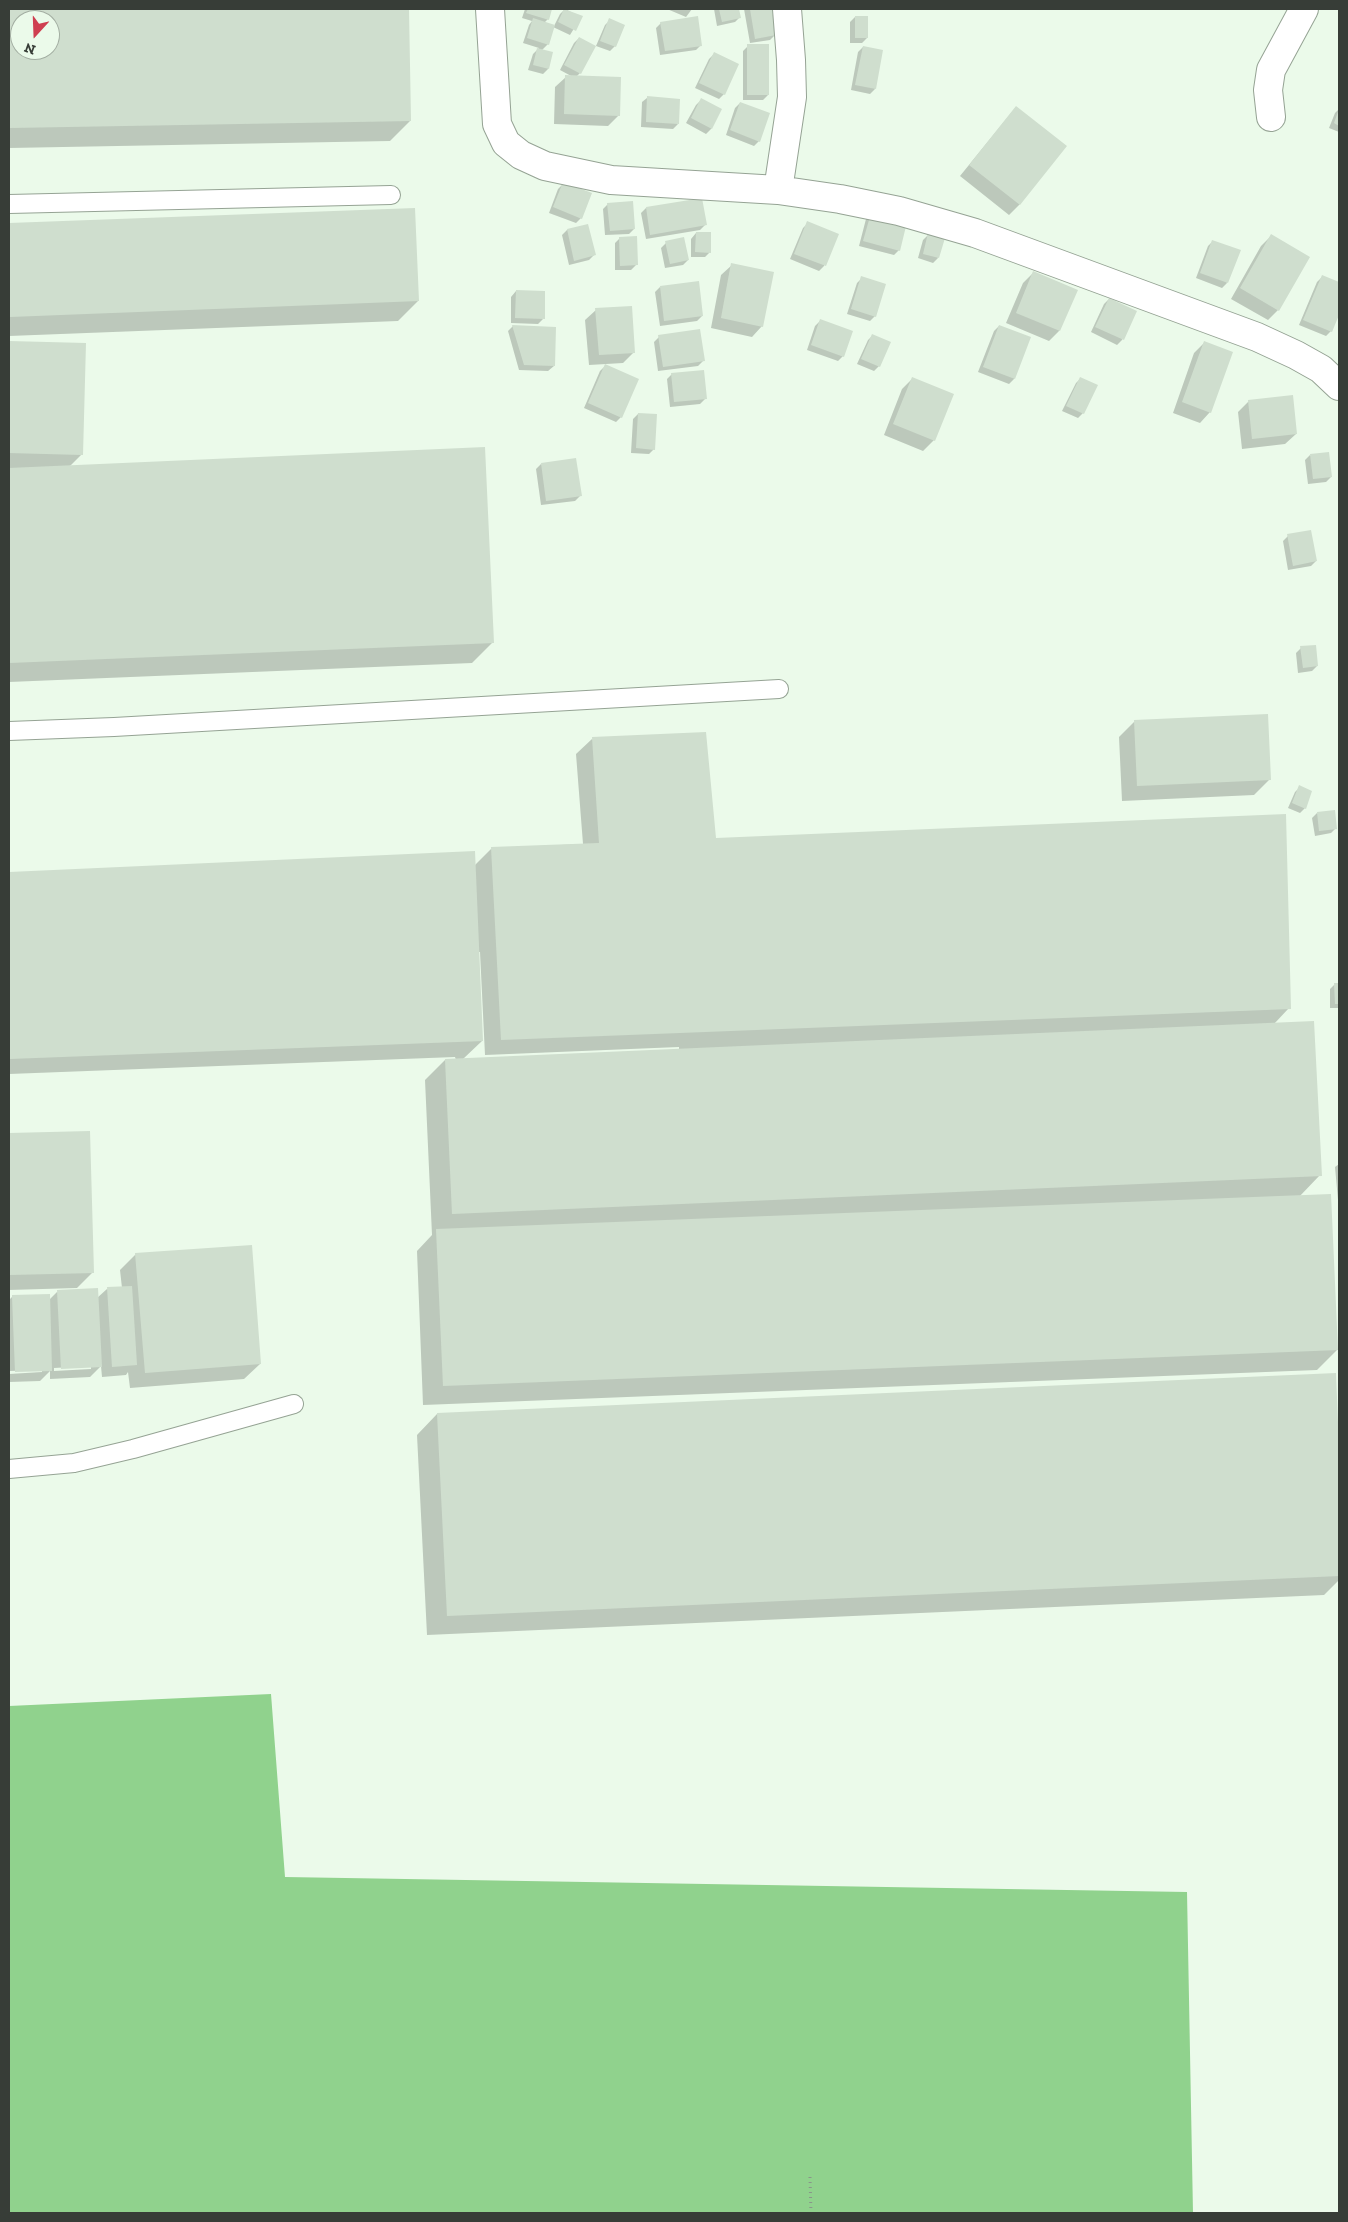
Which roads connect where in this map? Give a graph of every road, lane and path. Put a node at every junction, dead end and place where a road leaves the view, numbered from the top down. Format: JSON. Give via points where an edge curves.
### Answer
{"nodes":[{"id":1,"x":490,"y":9,"type":"edge"},
{"id":2,"x":787,"y":9,"type":"edge"},
{"id":3,"x":1304,"y":9,"type":"edge"},
{"id":4,"x":1271,"y":117,"type":"dead end"},
{"id":5,"x":778,"y":190,"type":"junction"},
{"id":6,"x":391,"y":195,"type":"dead end"},
{"id":7,"x":9,"y":204,"type":"edge"},
{"id":8,"x":1339,"y":386,"type":"edge"},
{"id":9,"x":778,"y":689,"type":"dead end"},
{"id":10,"x":9,"y":730,"type":"edge"},
{"id":11,"x":294,"y":1404,"type":"dead end"},
{"id":12,"x":9,"y":1469,"type":"edge"},
{"id":13,"x":810,"y":2177,"type":"dead end"},
{"id":14,"x":811,"y":2213,"type":"edge"}],
"edges":[{"from":1,"to":5,"type":"street","via":[[498,124],[506,143],[522,155],[545,166],[611,180]]},
{"from":2,"to":5,"type":"street","via":[[792,97]]},
{"from":3,"to":4,"type":"street","via":[[1271,70],[1268,90]]},
{"from":5,"to":8,"type":"street","via":[[899,211],[975,233],[1257,337],[1321,369]]},
{"from":6,"to":7,"type":"lane"},
{"from":9,"to":10,"type":"lane","via":[[124,727]]},
{"from":11,"to":12,"type":"lane","via":[[74,1463]]},
{"from":13,"to":14,"type":"path"}]}
